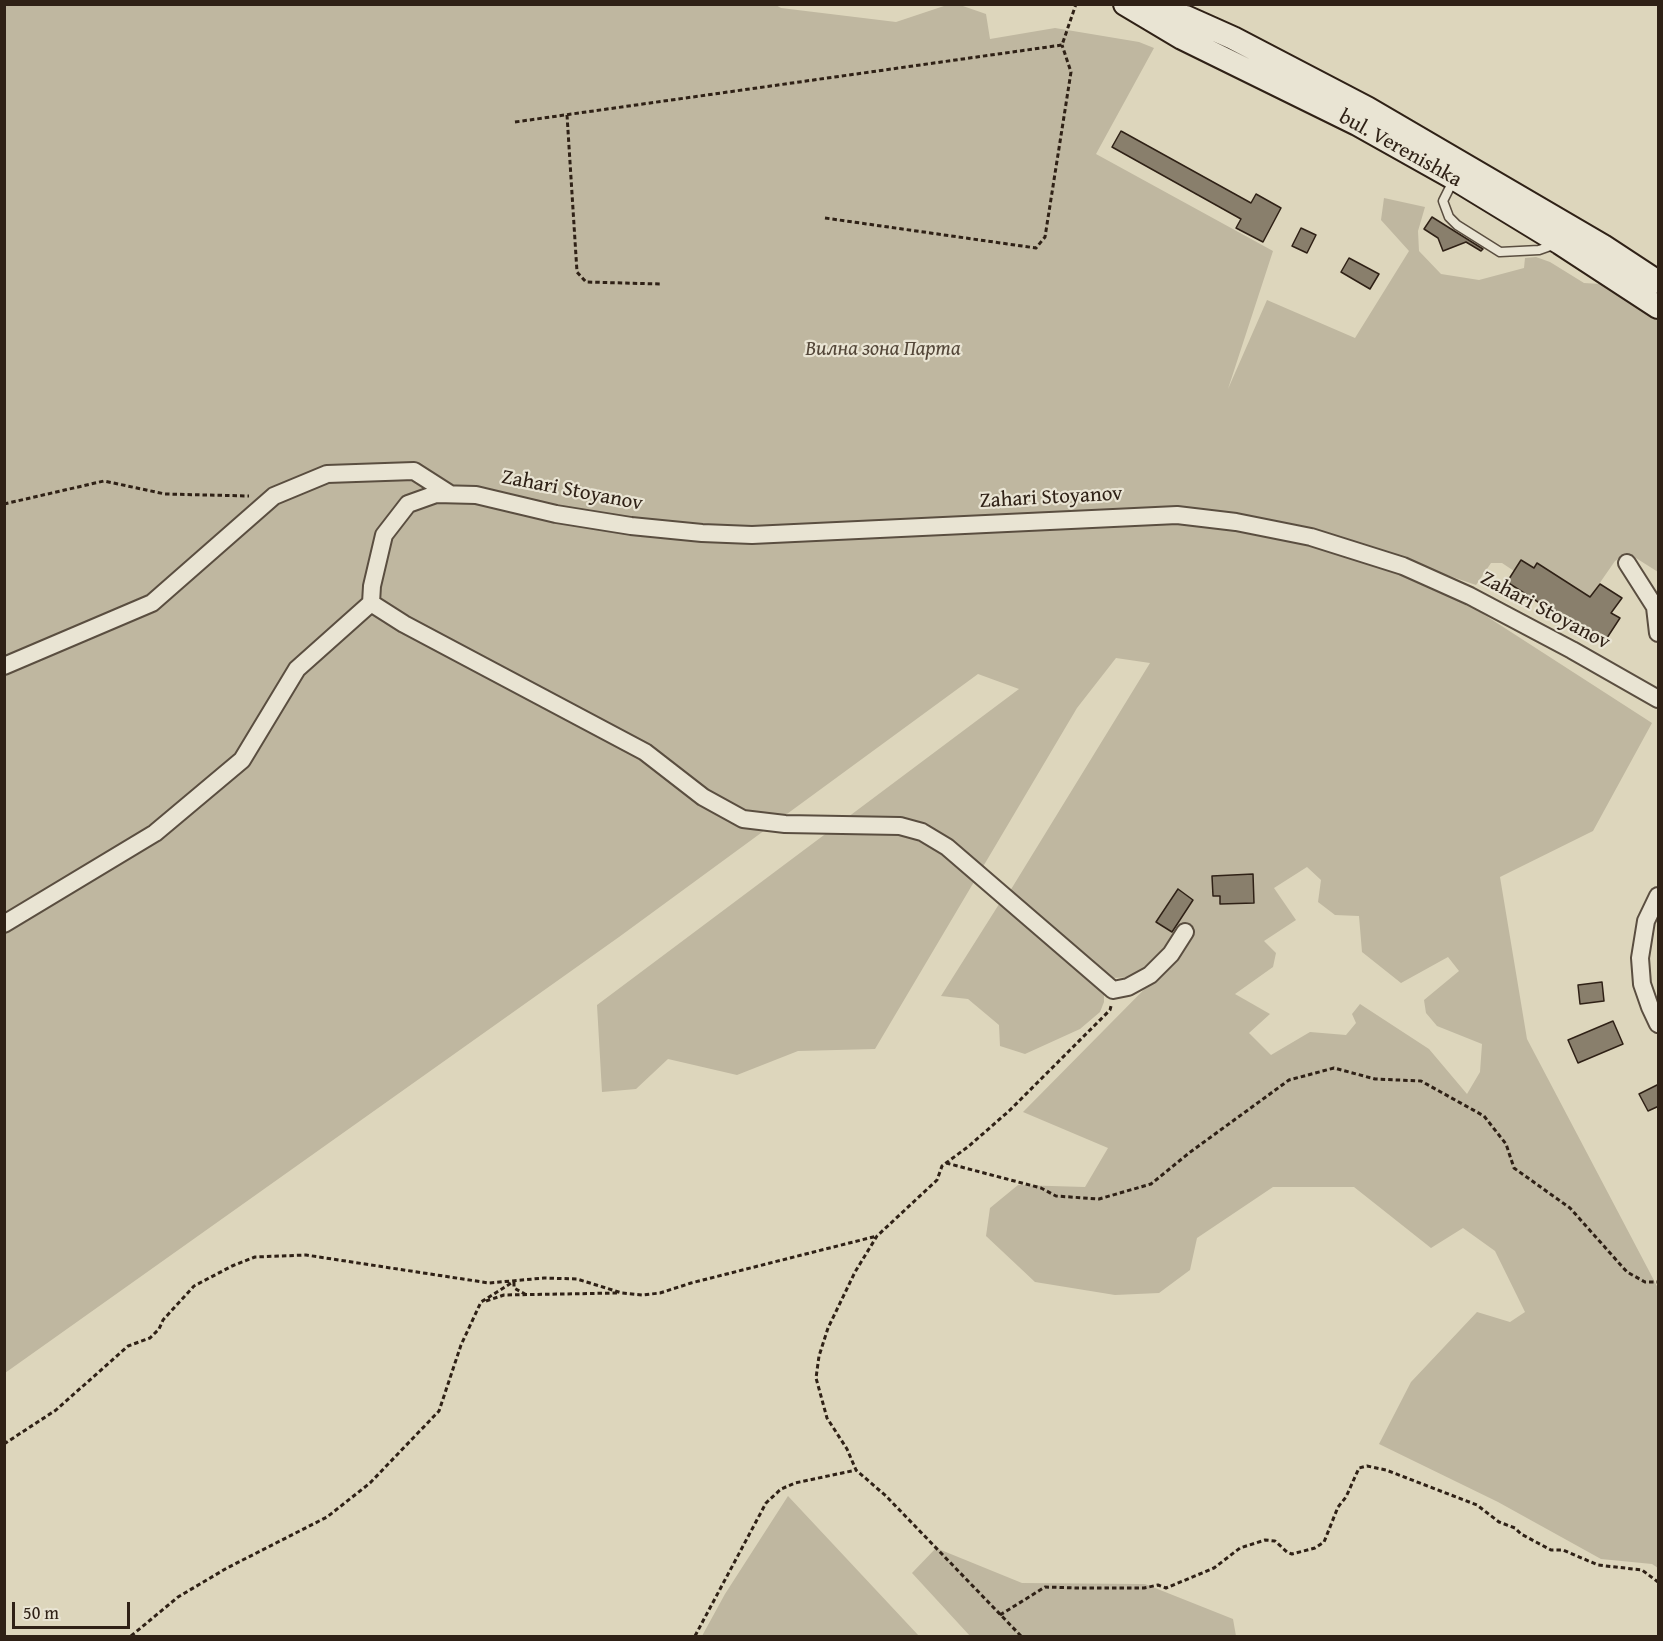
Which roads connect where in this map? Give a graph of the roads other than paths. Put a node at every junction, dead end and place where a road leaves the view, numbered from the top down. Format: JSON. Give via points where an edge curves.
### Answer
{"nodes":[{"id":1,"x":1129,"y":6,"type":"edge"},
{"id":2,"x":1184,"y":11,"type":"edge"},
{"id":3,"x":1362,"y":116,"type":"junction"},
{"id":4,"x":1455,"y":179,"type":"junction"},
{"id":5,"x":1566,"y":235,"type":"junction"},
{"id":6,"x":1659,"y":282,"type":"edge"},
{"id":7,"x":1659,"y":307,"type":"edge"},
{"id":8,"x":451,"y":494,"type":"junction"},
{"id":9,"x":1627,"y":563,"type":"dead end"},
{"id":10,"x":371,"y":603,"type":"junction"},
{"id":11,"x":1659,"y":633,"type":"edge"},
{"id":12,"x":4,"y":666,"type":"edge"},
{"id":13,"x":1659,"y":699,"type":"edge"},
{"id":14,"x":1659,"y":896,"type":"edge"},
{"id":15,"x":4,"y":924,"type":"edge"},
{"id":16,"x":1185,"y":932,"type":"dead end"},
{"id":17,"x":1659,"y":1024,"type":"edge"}],
"edges":[{"from":1,"to":2,"type":"main road","name":"bul. Verenishka"},
{"from":1,"to":3,"type":"main road","name":"bul. Verenishka","via":[[1182,38]]},
{"from":2,"to":3,"type":"main road","name":"bul. Verenishka"},
{"from":3,"to":4,"type":"main road","name":"bul. Verenishka"},
{"from":3,"to":5,"type":"main road","name":"bul. Verenishka"},
{"from":4,"to":5,"type":"main road","name":"bul. Verenishka"},
{"from":4,"to":5,"type":"lane","via":[[1443,201],[1449,217],[1500,252],[1539,250]]},
{"from":5,"to":6,"type":"main road","name":"bul. Verenishka"},
{"from":5,"to":7,"type":"main road","name":"bul. Verenishka"},
{"from":8,"to":10,"type":"street","name":"Zahari Stoyanov","via":[[436,494],[408,504],[384,535]]},
{"from":8,"to":12,"type":"street","via":[[414,471],[327,474],[274,496],[152,603]]},
{"from":8,"to":13,"type":"street","name":"Zahari Stoyanov","via":[[476,495],[631,526],[752,535],[1177,515],[1236,522],[1311,537],[1402,566],[1470,596]]},
{"from":9,"to":11,"type":"street","via":[[1655,607]]},
{"from":10,"to":15,"type":"street","via":[[297,669],[242,760],[155,833]]},
{"from":10,"to":16,"type":"street","via":[[645,752],[703,797],[743,819],[785,824],[900,826],[922,832],[947,847],[1113,990],[1150,975],[1171,954]]},
{"from":14,"to":17,"type":"street","via":[[1646,921],[1640,958],[1642,984]]}]}
